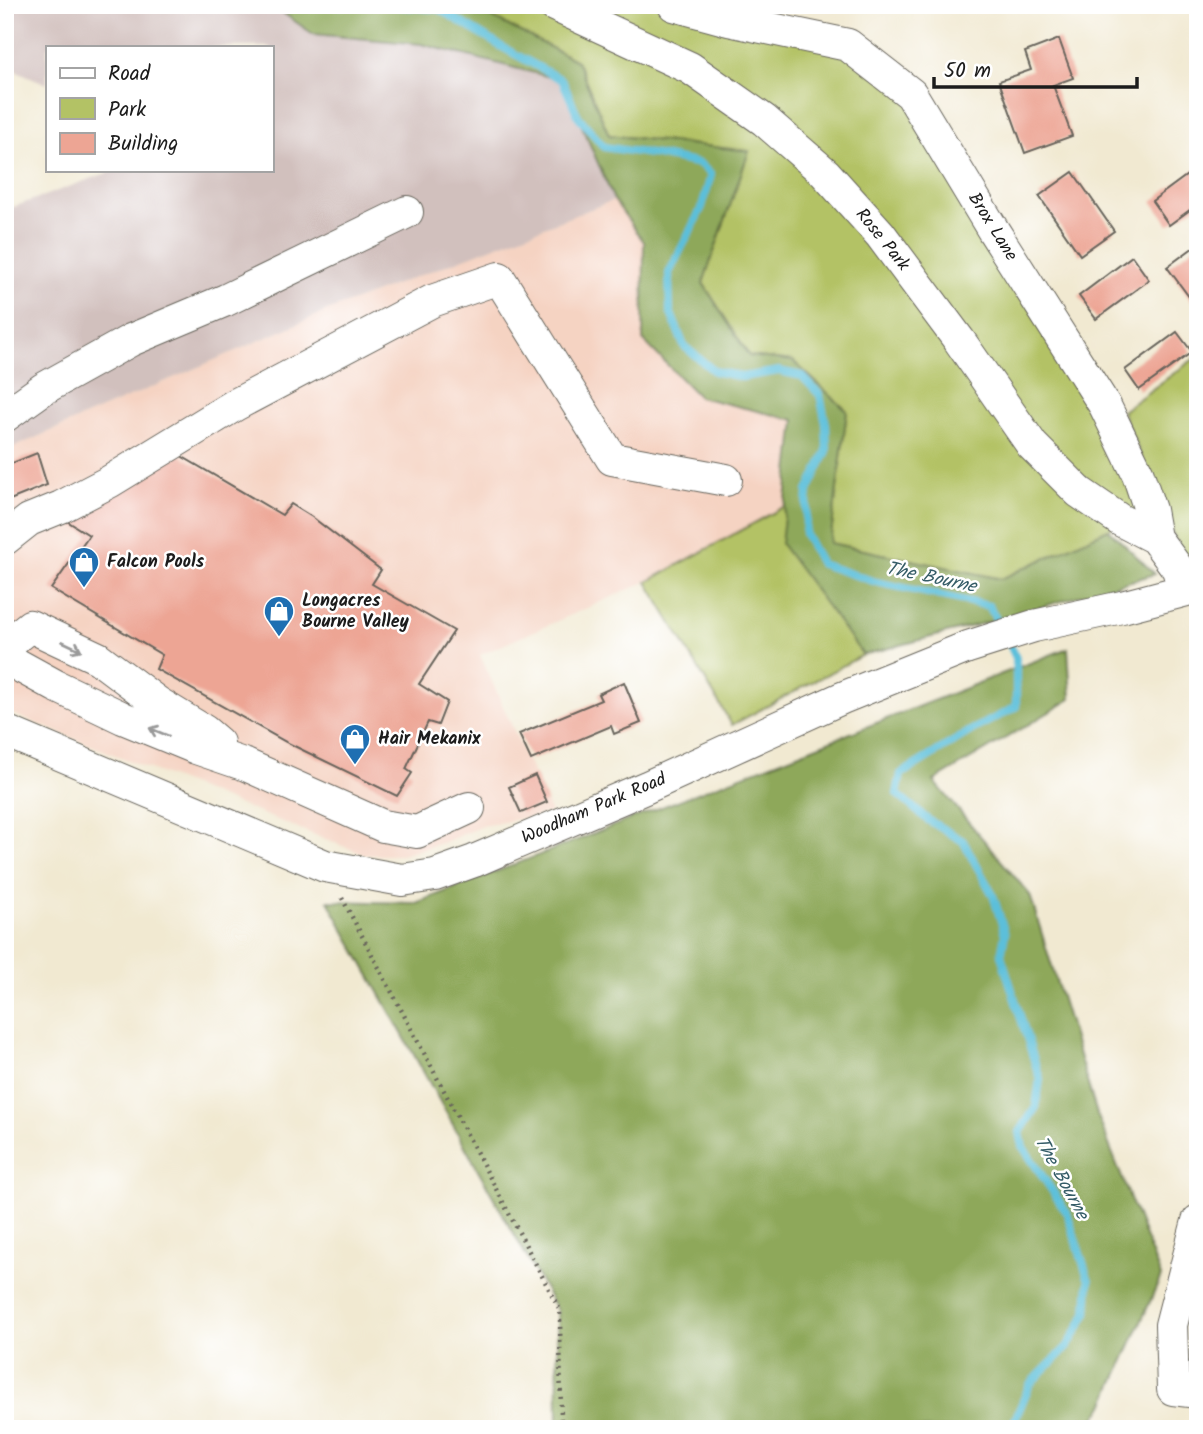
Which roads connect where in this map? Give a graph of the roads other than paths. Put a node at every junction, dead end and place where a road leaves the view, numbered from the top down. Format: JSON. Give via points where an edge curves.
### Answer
{"nodes":[{"id":1,"x":554,"y":5,"type":"edge"},
{"id":2,"x":674,"y":5,"type":"edge"},
{"id":3,"x":407,"y":212,"type":"dead end"},
{"id":4,"x":5,"y":416,"type":"edge"},
{"id":5,"x":726,"y":480,"type":"dead end"},
{"id":6,"x":1155,"y":538,"type":"junction"},
{"id":7,"x":5,"y":539,"type":"edge"},
{"id":8,"x":1191,"y":589,"type":"edge"},
{"id":9,"x":7,"y":642,"type":"edge"},
{"id":10,"x":5,"y":731,"type":"edge"},
{"id":11,"x":246,"y":765,"type":"junction"},
{"id":12,"x":470,"y":808,"type":"dead end"},
{"id":13,"x":1198,"y":1220,"type":"edge"},
{"id":14,"x":1198,"y":1392,"type":"edge"}],
"edges":[{"from":1,"to":6,"type":"street","name":"Rose Park","via":[[690,68],[764,120],[825,173],[880,234],[1032,445],[1079,492]]},
{"from":2,"to":6,"type":"street","name":"Brox Lane","via":[[848,45],[911,94],[1105,406],[1138,474]]},
{"from":3,"to":4,"type":"street","via":[[226,300],[131,340]]},
{"from":5,"to":7,"type":"street","via":[[612,459],[499,278],[432,301],[235,405],[109,482],[29,520]]},
{"from":6,"to":8,"type":"street","name":"Brox Lane"},
{"from":8,"to":10,"type":"street","name":"Woodham Park Road","via":[[1034,626],[968,647],[474,861],[435,875],[402,880],[325,866]]},
{"from":11,"to":9,"type":"street","one_way":true,"via":[[123,718],[55,686]]},
{"from":9,"to":11,"type":"street","one_way":true,"via":[[30,626],[99,658]]},
{"from":11,"to":12,"type":"street","via":[[383,826],[417,832]]},
{"from":13,"to":14,"type":"street","via":[[1171,1325],[1173,1389]]}]}
